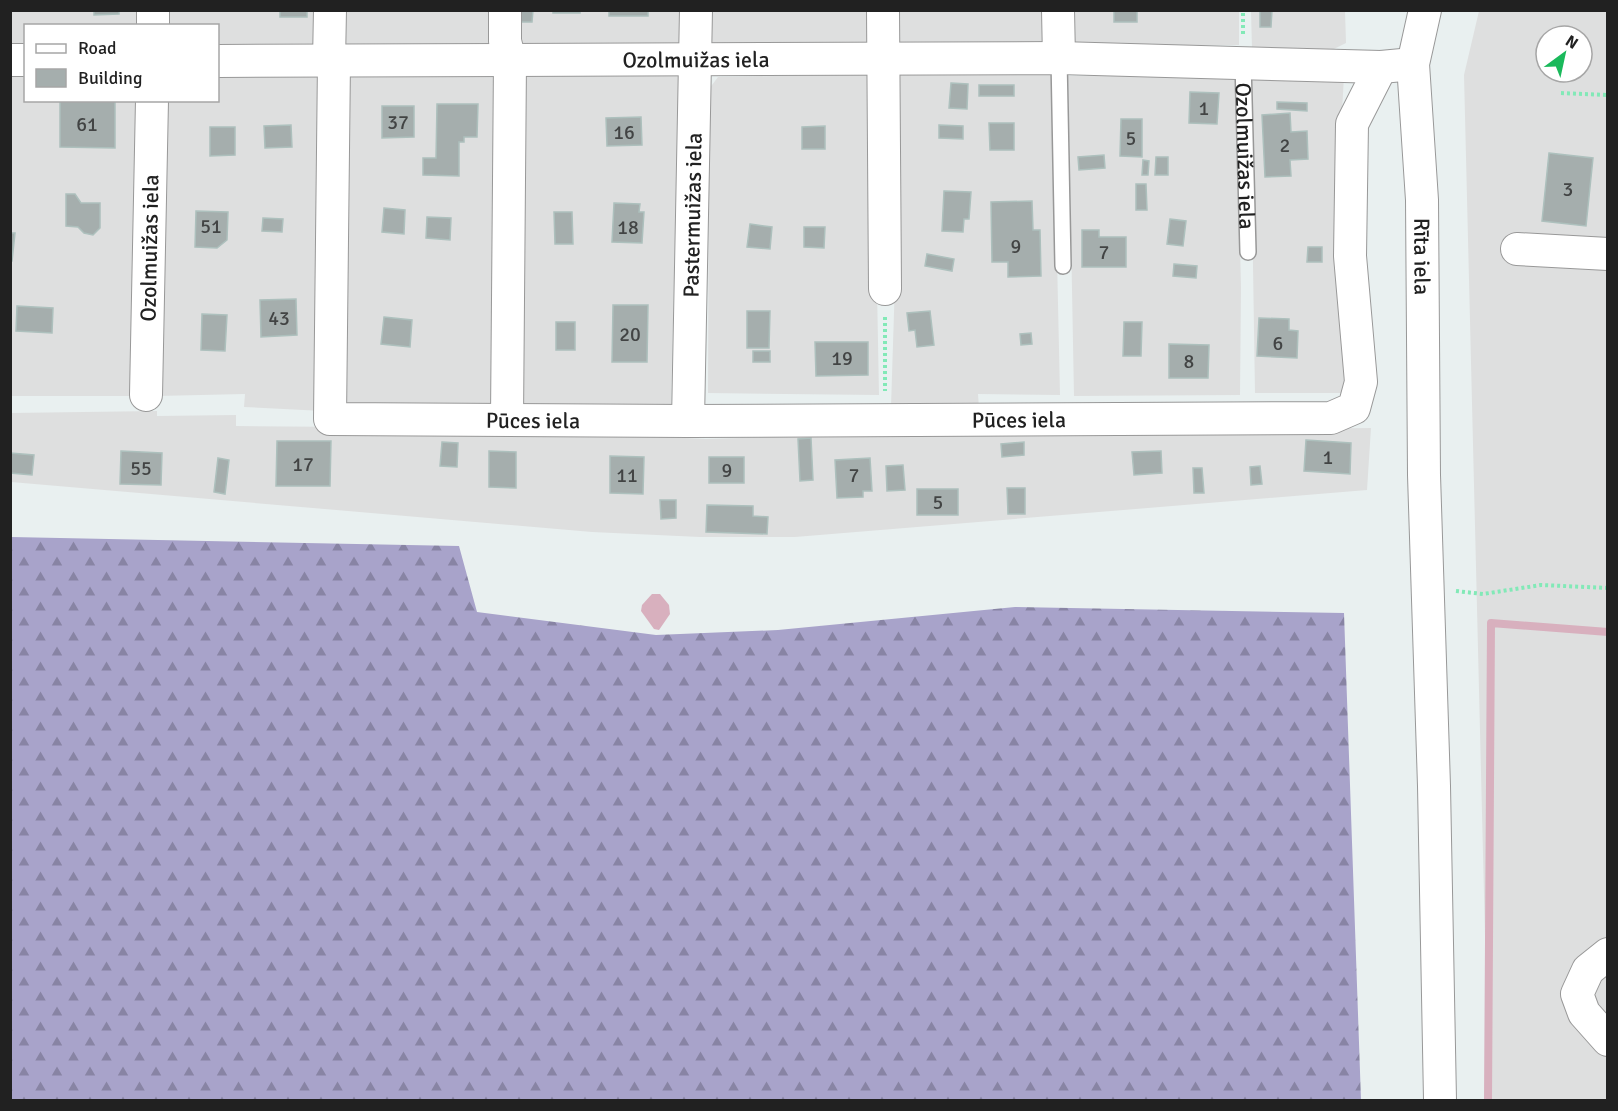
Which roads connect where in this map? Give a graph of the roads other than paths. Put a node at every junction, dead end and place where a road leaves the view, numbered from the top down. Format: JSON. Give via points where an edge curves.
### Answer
{"nodes":[{"id":1,"x":330,"y":10,"type":"edge"},
{"id":2,"x":505,"y":10,"type":"edge"},
{"id":3,"x":696,"y":10,"type":"edge"},
{"id":4,"x":883,"y":10,"type":"edge"},
{"id":5,"x":1058,"y":10,"type":"edge"},
{"id":6,"x":1425,"y":10,"type":"edge"},
{"id":7,"x":1059,"y":58,"type":"junction"},
{"id":8,"x":695,"y":60,"type":"junction"},
{"id":9,"x":882,"y":60,"type":"junction"},
{"id":10,"x":219,"y":61,"type":"edge"},
{"id":11,"x":332,"y":61,"type":"junction"},
{"id":12,"x":510,"y":61,"type":"junction"},
{"id":13,"x":1243,"y":62,"type":"junction"},
{"id":14,"x":1413,"y":64,"type":"junction"},
{"id":15,"x":1382,"y":67,"type":"junction"},
{"id":16,"x":153,"y":102,"type":"edge"},
{"id":17,"x":1517,"y":249,"type":"dead end"},
{"id":18,"x":1248,"y":252,"type":"dead end"},
{"id":19,"x":1608,"y":254,"type":"edge"},
{"id":20,"x":1063,"y":266,"type":"dead end"},
{"id":21,"x":885,"y":289,"type":"road end"},
{"id":22,"x":146,"y":395,"type":"dead end"},
{"id":23,"x":507,"y":419,"type":"junction"},
{"id":24,"x":688,"y":421,"type":"junction"},
{"id":25,"x":1608,"y":954,"type":"edge"},
{"id":26,"x":1608,"y":1040,"type":"edge"},
{"id":27,"x":1440,"y":1101,"type":"edge"}],
"edges":[{"from":1,"to":11,"type":"street"},
{"from":2,"to":12,"type":"street","via":[[505,41]]},
{"from":3,"to":8,"type":"street","name":"Pastermuižas iela"},
{"from":4,"to":9,"type":"street"},
{"from":5,"to":7,"type":"street"},
{"from":6,"to":14,"type":"street","name":"Rīta iela"},
{"from":7,"to":9,"type":"street","name":"Ozolmuižas iela"},
{"from":7,"to":13,"type":"street","name":"Ozolmuižas iela"},
{"from":7,"to":20,"type":"lane"},
{"from":8,"to":9,"type":"street","name":"Ozolmuižas iela"},
{"from":8,"to":12,"type":"street","name":"Ozolmuižas iela"},
{"from":8,"to":24,"type":"street","name":"Pastermuižas iela"},
{"from":9,"to":21,"type":"street"},
{"from":10,"to":11,"type":"street","name":"Ozolmuižas iela"},
{"from":11,"to":12,"type":"street","name":"Ozolmuižas iela"},
{"from":11,"to":23,"type":"street","name":"Pūces iela","via":[[330,419]]},
{"from":12,"to":23,"type":"street"},
{"from":13,"to":15,"type":"street","name":"Ozolmuižas iela"},
{"from":13,"to":18,"type":"lane","name":"Ozolmuižas iela"},
{"from":14,"to":15,"type":"street","name":"Ozolmuižas iela"},
{"from":14,"to":27,"type":"street","name":"Rīta iela","via":[[1422,200]]},
{"from":15,"to":24,"type":"street","name":"Pūces iela","via":[[1352,124],[1350,256],[1361,382],[1354,408],[1331,418]]},
{"from":16,"to":22,"type":"street","name":"Ozolmuižas iela"},
{"from":17,"to":19,"type":"street"},
{"from":23,"to":24,"type":"street","name":"Pūces iela"},
{"from":25,"to":26,"type":"street","via":[[1588,970],[1577,994],[1584,1013]]}]}
